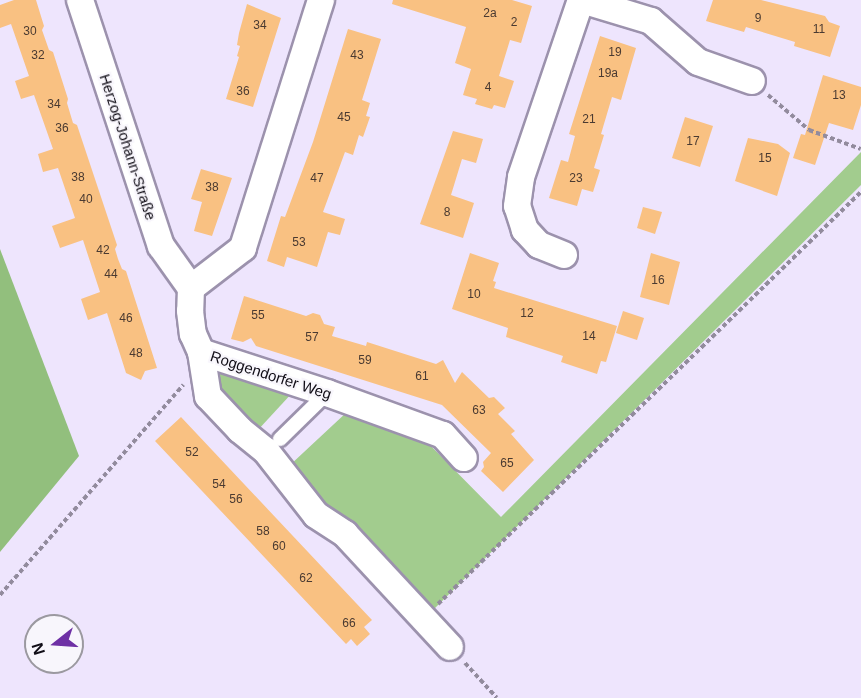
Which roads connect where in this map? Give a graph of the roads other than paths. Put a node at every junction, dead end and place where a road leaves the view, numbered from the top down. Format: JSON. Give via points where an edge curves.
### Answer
{"nodes":[{"id":1,"x":80,"y":0,"type":"edge"},
{"id":2,"x":321,"y":0,"type":"edge"},
{"id":3,"x":582,"y":0,"type":"edge"},
{"id":4,"x":752,"y":81,"type":"road end"},
{"id":5,"x":564,"y":255,"type":"dead end"},
{"id":6,"x":191,"y":288,"type":"junction"},
{"id":7,"x":202,"y":357,"type":"junction"},
{"id":8,"x":327,"y":393,"type":"junction"},
{"id":9,"x":280,"y":439,"type":"dead end"},
{"id":10,"x":464,"y":458,"type":"dead end"},
{"id":11,"x":450,"y":647,"type":"road end"}],
"edges":[{"from":1,"to":6,"type":"street","name":"Herzog-Johann-Straße","via":[[161,246]]},
{"from":2,"to":6,"type":"street","via":[[243,248]]},
{"from":3,"to":4,"type":"street","via":[[651,21],[698,62]]},
{"from":3,"to":5,"type":"street","via":[[521,177],[518,206],[525,230],[539,245]]},
{"from":6,"to":7,"type":"street","name":"Roggendorfer Weg","via":[[193,334]]},
{"from":7,"to":8,"type":"street","name":"Roggendorfer Weg"},
{"from":7,"to":11,"type":"street","via":[[208,396],[266,451],[316,515],[345,534]]},
{"from":8,"to":9,"type":"lane"},
{"from":8,"to":10,"type":"street","name":"Roggendorfer Weg","via":[[443,435]]}]}
